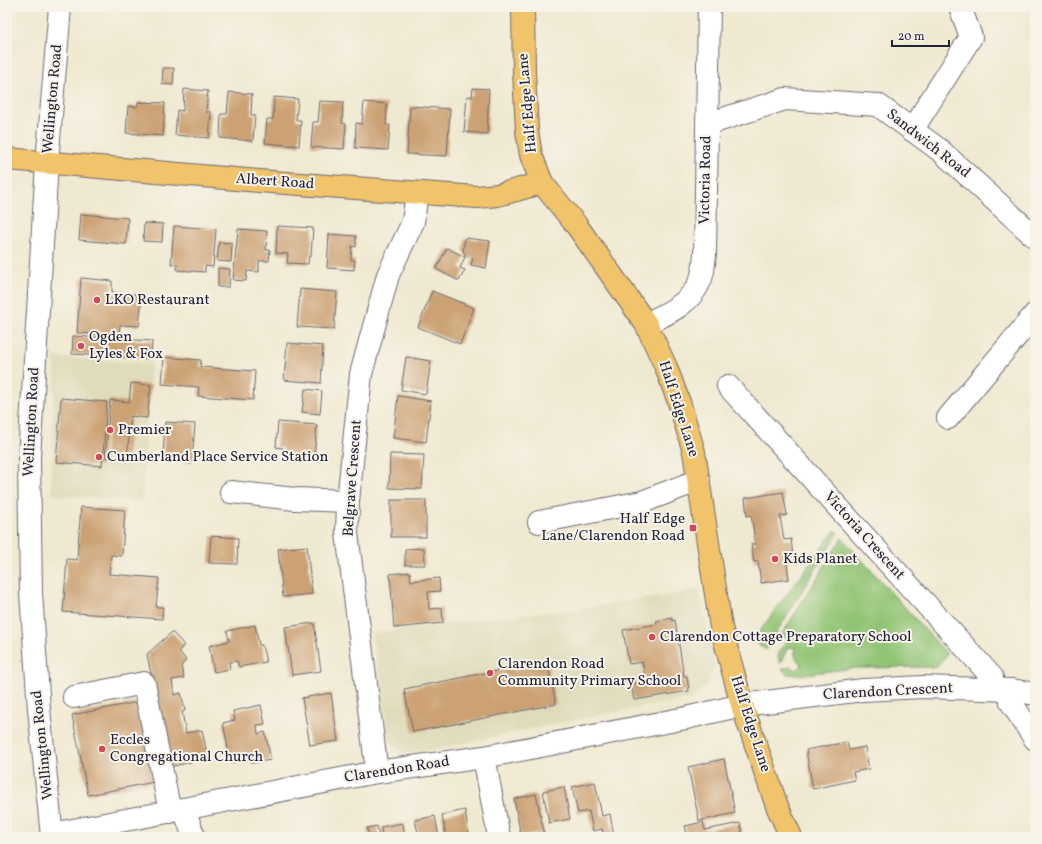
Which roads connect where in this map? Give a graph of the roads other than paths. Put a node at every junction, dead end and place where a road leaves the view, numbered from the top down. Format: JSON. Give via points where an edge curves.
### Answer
{"nodes":[{"id":1,"x":60,"y":7,"type":"edge"},
{"id":2,"x":523,"y":7,"type":"edge"},
{"id":3,"x":708,"y":7,"type":"edge"},
{"id":4,"x":960,"y":7,"type":"edge"},
{"id":5,"x":707,"y":121,"type":"junction"},
{"id":6,"x":912,"y":130,"type":"junction"},
{"id":7,"x":8,"y":159,"type":"edge"},
{"id":8,"x":47,"y":163,"type":"junction"},
{"id":9,"x":542,"y":183,"type":"junction"},
{"id":10,"x":417,"y":193,"type":"junction"},
{"id":11,"x":1035,"y":237,"type":"edge"},
{"id":12,"x":1035,"y":314,"type":"edge"},
{"id":13,"x":646,"y":324,"type":"junction"},
{"id":14,"x":728,"y":386,"type":"dead end"},
{"id":15,"x":948,"y":418,"type":"dead end"},
{"id":16,"x":699,"y":480,"type":"junction"},
{"id":17,"x":231,"y":492,"type":"dead end"},
{"id":18,"x":348,"y":501,"type":"junction"},
{"id":19,"x":539,"y":522,"type":"dead end"},
{"id":20,"x":1002,"y":690,"type":"junction"},
{"id":21,"x":1035,"y":694,"type":"edge"},
{"id":22,"x":74,"y":697,"type":"dead end"},
{"id":23,"x":742,"y":705,"type":"junction"},
{"id":24,"x":1035,"y":738,"type":"edge"},
{"id":25,"x":484,"y":757,"type":"junction"},
{"id":26,"x":377,"y":772,"type":"junction"},
{"id":27,"x":177,"y":810,"type":"junction"},
{"id":28,"x":52,"y":835,"type":"edge"},
{"id":29,"x":194,"y":837,"type":"edge"},
{"id":30,"x":499,"y":837,"type":"edge"},
{"id":31,"x":791,"y":837,"type":"edge"}],
"edges":[{"from":1,"to":8,"type":"street","name":"Wellington Road"},
{"from":2,"to":9,"type":"main road","name":"Half Edge Lane","via":[[528,131],[531,155]]},
{"from":3,"to":5,"type":"street","name":"Victoria Road"},
{"from":4,"to":6,"type":"street","via":[[971,37]]},
{"from":5,"to":6,"type":"street","name":"Sandwich Road","via":[[714,122],[785,99],[878,105]]},
{"from":5,"to":13,"type":"street","name":"Victoria Road","via":[[705,253],[700,282],[685,302]]},
{"from":6,"to":11,"type":"street","name":"Sandwich Road","via":[[941,151]]},
{"from":7,"to":8,"type":"main road","name":"Albert Road"},
{"from":8,"to":10,"type":"main road","name":"Albert Road"},
{"from":8,"to":28,"type":"street","name":"Wellington Road","via":[[29,466],[30,593]]},
{"from":9,"to":10,"type":"main road","name":"Albert Road","via":[[498,195],[477,197]]},
{"from":9,"to":13,"type":"main road","name":"Half Edge Lane"},
{"from":10,"to":18,"type":"street","name":"Belgrave Crescent","via":[[413,222],[388,275],[361,374]]},
{"from":12,"to":15,"type":"street"},
{"from":13,"to":16,"type":"main road","name":"Half Edge Lane","via":[[680,405],[694,452]]},
{"from":14,"to":20,"type":"street","name":"Victoria Crescent"},
{"from":16,"to":19,"type":"street","via":[[642,502]]},
{"from":16,"to":23,"type":"main road","name":"Half Edge Lane","via":[[720,627]]},
{"from":17,"to":18,"type":"street","via":[[295,499]]},
{"from":18,"to":26,"type":"street","name":"Belgrave Crescent","via":[[347,533]]},
{"from":20,"to":21,"type":"street","name":"Clarendon Crescent"},
{"from":20,"to":23,"type":"street","name":"Clarendon Crescent","via":[[923,687],[863,690]]},
{"from":20,"to":24,"type":"street","name":"Victoria Crescent"},
{"from":22,"to":27,"type":"street","via":[[144,683]]},
{"from":23,"to":25,"type":"street","name":"Clarendon Road"},
{"from":23,"to":31,"type":"main road","name":"Half Edge Lane","via":[[777,806]]},
{"from":25,"to":26,"type":"street","name":"Clarendon Road"},
{"from":25,"to":30,"type":"street"},
{"from":26,"to":27,"type":"street","name":"Clarendon Road"},
{"from":27,"to":28,"type":"street","name":"Clarendon Road"},
{"from":27,"to":29,"type":"street"}]}
